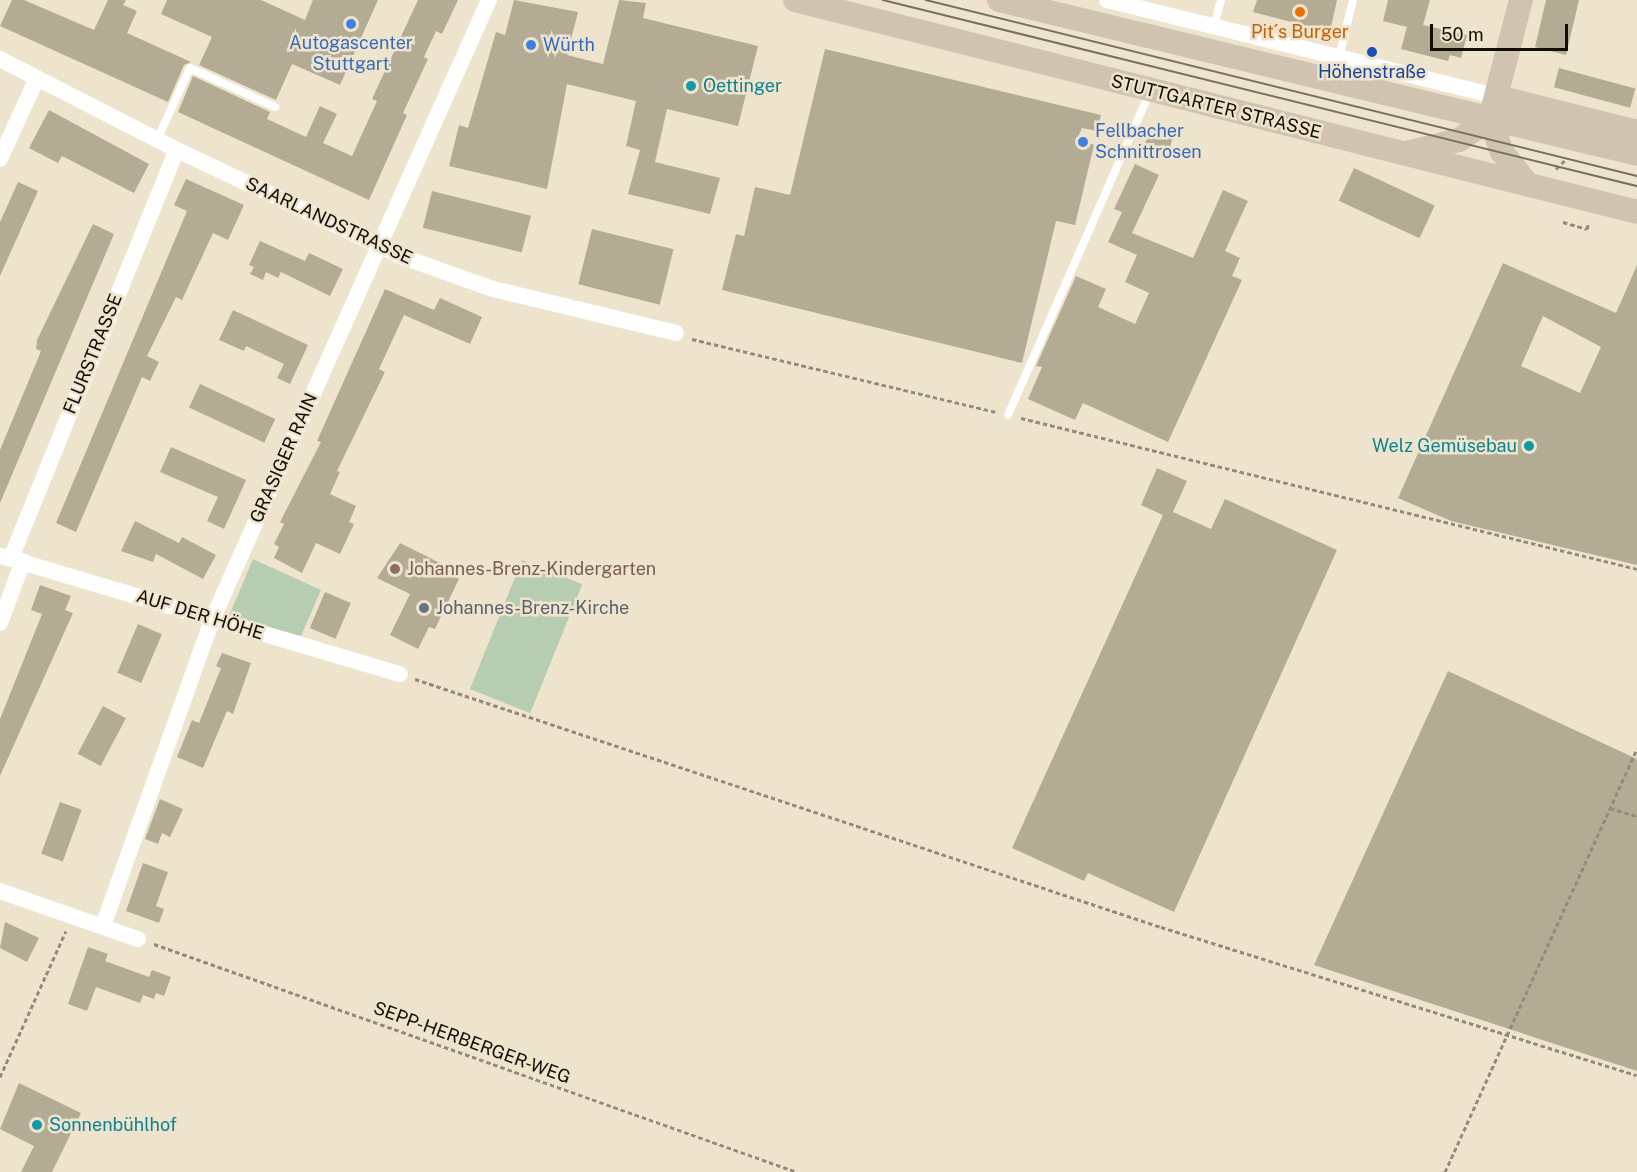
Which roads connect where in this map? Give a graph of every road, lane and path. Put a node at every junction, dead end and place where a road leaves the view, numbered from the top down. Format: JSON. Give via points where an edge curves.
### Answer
{"nodes":[{"id":1,"x":489,"y":0,"type":"edge"},
{"id":2,"x":795,"y":0,"type":"edge"},
{"id":3,"x":999,"y":0,"type":"edge"},
{"id":4,"x":1107,"y":0,"type":"edge"},
{"id":5,"x":1221,"y":0,"type":"edge"},
{"id":6,"x":1353,"y":0,"type":"edge"},
{"id":7,"x":1521,"y":0,"type":"edge"},
{"id":8,"x":1214,"y":26,"type":"junction"},
{"id":9,"x":1339,"y":57,"type":"junction"},
{"id":10,"x":0,"y":59,"type":"edge"},
{"id":11,"x":36,"y":80,"type":"junction"},
{"id":12,"x":1150,"y":91,"type":"junction"},
{"id":13,"x":275,"y":107,"type":"dead end"},
{"id":14,"x":1494,"y":108,"type":"junction"},
{"id":15,"x":1637,"y":132,"type":"edge"},
{"id":16,"x":156,"y":140,"type":"junction"},
{"id":17,"x":177,"y":150,"type":"junction"},
{"id":18,"x":1405,"y":154,"type":"junction"},
{"id":19,"x":1572,"y":154,"type":"dead end"},
{"id":20,"x":1637,"y":154,"type":"edge"},
{"id":21,"x":0,"y":159,"type":"edge"},
{"id":22,"x":1552,"y":179,"type":"dead end"},
{"id":23,"x":1528,"y":185,"type":"junction"},
{"id":24,"x":1637,"y":212,"type":"edge"},
{"id":25,"x":1563,"y":222,"type":"dead end"},
{"id":26,"x":1589,"y":222,"type":"dead end"},
{"id":27,"x":379,"y":245,"type":"junction"},
{"id":28,"x":676,"y":333,"type":"joint"},
{"id":29,"x":1008,"y":415,"type":"junction"},
{"id":30,"x":11,"y":558,"type":"edge"},
{"id":31,"x":1637,"y":569,"type":"edge"},
{"id":32,"x":212,"y":620,"type":"junction"},
{"id":33,"x":0,"y":623,"type":"edge"},
{"id":34,"x":400,"y":674,"type":"joint"},
{"id":35,"x":1637,"y":748,"type":"edge"},
{"id":36,"x":1610,"y":808,"type":"junction"},
{"id":37,"x":1637,"y":816,"type":"edge"},
{"id":38,"x":0,"y":891,"type":"edge"},
{"id":39,"x":72,"y":916,"type":"junction"},
{"id":40,"x":103,"y":926,"type":"junction"},
{"id":41,"x":138,"y":939,"type":"joint"},
{"id":42,"x":1508,"y":1033,"type":"junction"},
{"id":43,"x":1637,"y":1075,"type":"edge"},
{"id":44,"x":0,"y":1077,"type":"edge"},
{"id":45,"x":797,"y":1172,"type":"edge"},
{"id":46,"x":1445,"y":1172,"type":"edge"}],
"edges":[{"from":1,"to":27,"type":"street","name":"GRASIGER RAIN"},
{"from":2,"to":12,"type":"main road","name":"STUTTGARTER STRASSE"},
{"from":3,"to":14,"type":"main road"},
{"from":4,"to":8,"type":"street"},
{"from":5,"to":8,"type":"lane"},
{"from":6,"to":9,"type":"lane"},
{"from":7,"to":14,"type":"main road"},
{"from":8,"to":9,"type":"street"},
{"from":9,"to":14,"type":"street"},
{"from":10,"to":11,"type":"street","name":"SAARLANDSTRASSE"},
{"from":11,"to":16,"type":"street","name":"SAARLANDSTRASSE"},
{"from":11,"to":21,"type":"street"},
{"from":12,"to":18,"type":"main road","name":"STUTTGARTER STRASSE"},
{"from":12,"to":29,"type":"lane"},
{"from":13,"to":16,"type":"lane","via":[[190,68]]},
{"from":14,"to":15,"type":"main road"},
{"from":14,"to":18,"type":"main road","via":[[1459,140]]},
{"from":14,"to":20,"type":"main road"},
{"from":14,"to":23,"type":"main road","via":[[1502,152]]},
{"from":16,"to":17,"type":"street","name":"SAARLANDSTRASSE"},
{"from":17,"to":27,"type":"street","name":"SAARLANDSTRASSE"},
{"from":17,"to":30,"type":"street","name":"FLURSTRASSE"},
{"from":18,"to":23,"type":"main road","name":"STUTTGARTER STRASSE"},
{"from":19,"to":22,"type":"path","via":[[1554,171]]},
{"from":23,"to":24,"type":"main road","name":"STUTTGARTER STRASSE"},
{"from":25,"to":26,"type":"path","via":[[1587,229]]},
{"from":27,"to":28,"type":"street","name":"SAARLANDSTRASSE","via":[[493,289]]},
{"from":27,"to":32,"type":"street","name":"GRASIGER RAIN"},
{"from":28,"to":29,"type":"path"},
{"from":29,"to":31,"type":"path"},
{"from":30,"to":32,"type":"street","name":"AUF DER HÖHE"},
{"from":30,"to":33,"type":"street","name":"FLURSTRASSE"},
{"from":32,"to":34,"type":"street","name":"AUF DER HÖHE"},
{"from":32,"to":40,"type":"street","name":"GRASIGER RAIN"},
{"from":34,"to":42,"type":"path","via":[[1161,927]]},
{"from":35,"to":36,"type":"path"},
{"from":36,"to":37,"type":"path"},
{"from":36,"to":42,"type":"path"},
{"from":38,"to":39,"type":"street"},
{"from":39,"to":40,"type":"street"},
{"from":39,"to":44,"type":"path"},
{"from":40,"to":41,"type":"street"},
{"from":41,"to":45,"type":"path","name":"SEPP-HERBERGER-WEG"},
{"from":42,"to":43,"type":"path"},
{"from":42,"to":46,"type":"path"}]}
